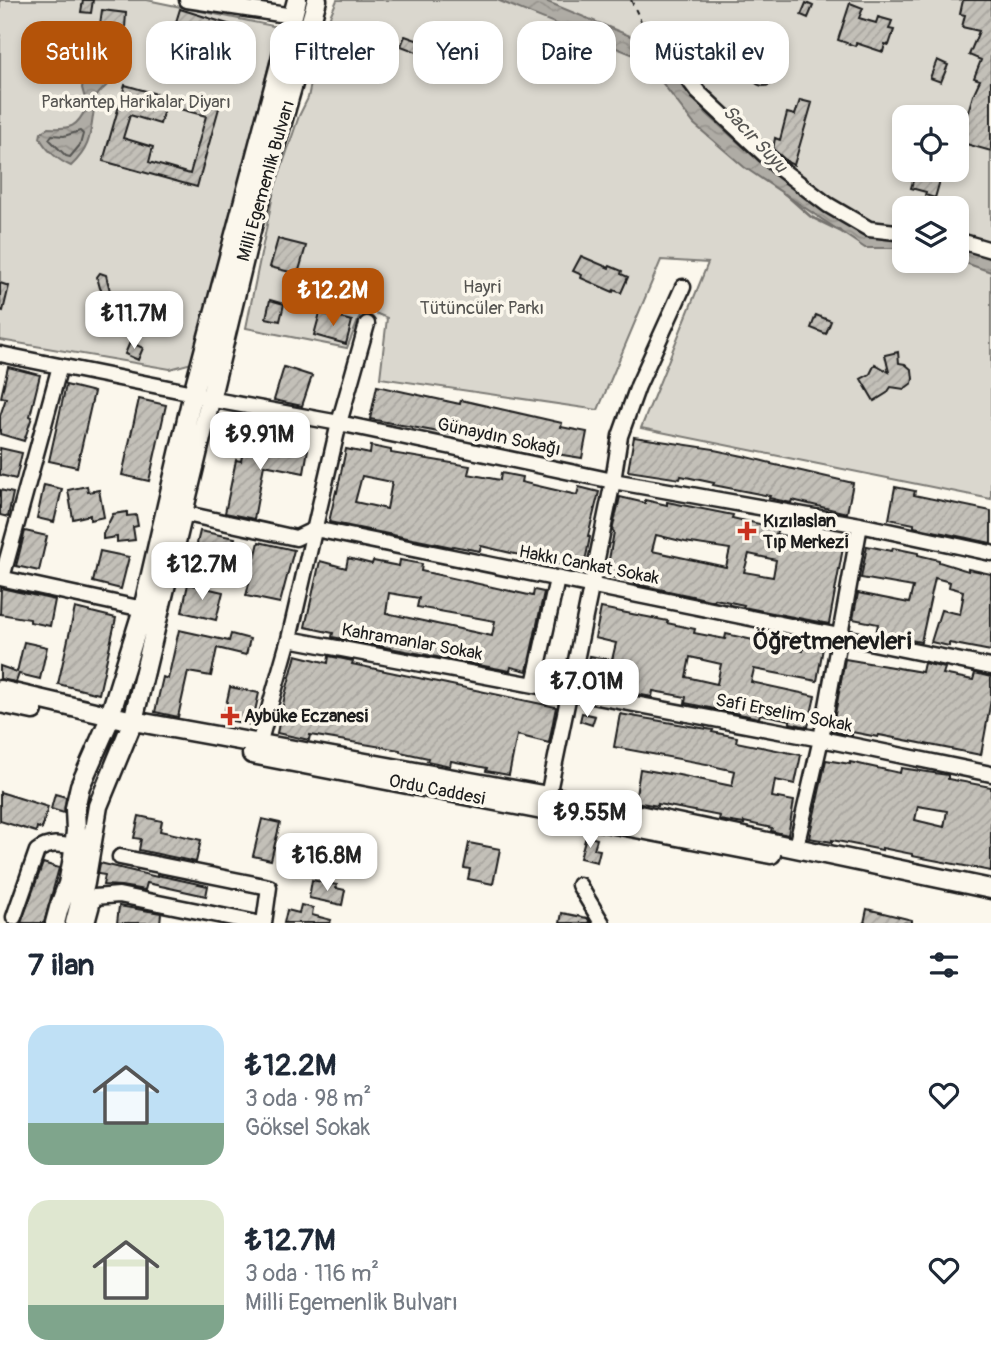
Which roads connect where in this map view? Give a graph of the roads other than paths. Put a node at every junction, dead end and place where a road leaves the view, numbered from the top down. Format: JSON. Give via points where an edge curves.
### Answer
{"nodes":[{"id":1,"x":187,"y":0,"type":"edge"},
{"id":2,"x":317,"y":0,"type":"edge"},
{"id":3,"x":295,"y":8,"type":"edge"},
{"id":4,"x":692,"y":84,"type":"edge"},
{"id":5,"x":892,"y":232,"type":"edge"},
{"id":6,"x":969,"y":244,"type":"edge"},
{"id":7,"x":991,"y":250,"type":"edge"},
{"id":8,"x":683,"y":287,"type":"dead end"},
{"id":9,"x":367,"y":324,"type":"dead end"},
{"id":10,"x":0,"y":354,"type":"edge"},
{"id":11,"x":60,"y":366,"type":"junction"},
{"id":12,"x":202,"y":396,"type":"junction"},
{"id":13,"x":339,"y":423,"type":"junction"},
{"id":14,"x":613,"y":481,"type":"junction"},
{"id":15,"x":182,"y":513,"type":"junction"},
{"id":16,"x":860,"y":525,"type":"junction"},
{"id":17,"x":315,"y":529,"type":"junction"},
{"id":18,"x":991,"y":553,"type":"edge"},
{"id":19,"x":1,"y":578,"type":"edge"},
{"id":20,"x":557,"y":579,"type":"junction"},
{"id":21,"x":591,"y":586,"type":"junction"},
{"id":22,"x":144,"y":609,"type":"junction"},
{"id":23,"x":841,"y":636,"type":"junction"},
{"id":24,"x":289,"y":639,"type":"junction"},
{"id":25,"x":991,"y":667,"type":"edge"},
{"id":26,"x":534,"y":684,"type":"junction"},
{"id":27,"x":0,"y":690,"type":"edge"},
{"id":28,"x":569,"y":691,"type":"junction"},
{"id":29,"x":0,"y":703,"type":"edge"},
{"id":30,"x":108,"y":720,"type":"junction"},
{"id":31,"x":132,"y":726,"type":"junction"},
{"id":32,"x":821,"y":739,"type":"junction"},
{"id":33,"x":259,"y":744,"type":"junction"},
{"id":34,"x":991,"y":774,"type":"edge"},
{"id":35,"x":548,"y":796,"type":"junction"},
{"id":36,"x":74,"y":847,"type":"junction"},
{"id":37,"x":796,"y":847,"type":"junction"},
{"id":38,"x":120,"y":857,"type":"dead end"},
{"id":39,"x":579,"y":886,"type":"dead end"},
{"id":40,"x":991,"y":889,"type":"edge"},
{"id":41,"x":991,"y":897,"type":"edge"},
{"id":42,"x":14,"y":916,"type":"dead end"},
{"id":43,"x":55,"y":923,"type":"edge"},
{"id":44,"x":75,"y":923,"type":"edge"},
{"id":45,"x":87,"y":923,"type":"edge"},
{"id":46,"x":257,"y":923,"type":"edge"},
{"id":47,"x":264,"y":923,"type":"edge"},
{"id":48,"x":602,"y":923,"type":"edge"}],
"edges":[{"from":1,"to":3,"type":"street"},
{"from":2,"to":12,"type":"main road","name":"Milli Egemenlik Bulvarı"},
{"from":3,"to":12,"type":"main road","name":"Milli Egemenlik Bulvarı"},
{"from":4,"to":5,"type":"street","via":[[779,169],[869,229]]},
{"from":6,"to":7,"type":"street"},
{"from":8,"to":14,"type":"street","via":[[638,386],[620,436]]},
{"from":9,"to":13,"type":"street"},
{"from":10,"to":11,"type":"street","name":"Günaydın Sokağı"},
{"from":11,"to":12,"type":"street","name":"Günaydın Sokağı"},
{"from":11,"to":19,"type":"street"},
{"from":12,"to":13,"type":"street","name":"Günaydın Sokağı"},
{"from":12,"to":15,"type":"main road","name":"Milli Egemenlik Bulvarı"},
{"from":12,"to":22,"type":"main road","name":"Milli Egemenlik Bulvarı"},
{"from":13,"to":14,"type":"street","name":"Günaydın Sokağı"},
{"from":13,"to":17,"type":"street"},
{"from":14,"to":16,"type":"street","name":"Günaydın Sokağı"},
{"from":14,"to":21,"type":"street"},
{"from":15,"to":17,"type":"street","name":"Hakkı Cankat Sokak","via":[[296,538]]},
{"from":15,"to":31,"type":"main road","name":"Milli Egemenlik Bulvarı"},
{"from":16,"to":18,"type":"street","name":"Günaydın Sokağı"},
{"from":16,"to":23,"type":"street"},
{"from":17,"to":20,"type":"street","name":"Hakkı Cankat Sokak"},
{"from":17,"to":24,"type":"street"},
{"from":19,"to":22,"type":"street"},
{"from":20,"to":21,"type":"street","name":"Hakkı Cankat Sokak"},
{"from":20,"to":26,"type":"street"},
{"from":21,"to":23,"type":"street","name":"Hakkı Cankat Sokak"},
{"from":21,"to":28,"type":"street"},
{"from":22,"to":30,"type":"main road","name":"Milli Egemenlik Bulvarı"},
{"from":23,"to":25,"type":"street","name":"Hakkı Cankat Sokak"},
{"from":23,"to":32,"type":"street"},
{"from":24,"to":26,"type":"street","name":"Kahramanlar Sokak"},
{"from":24,"to":33,"type":"street"},
{"from":26,"to":28,"type":"street","name":"Kahramanlar Sokak"},
{"from":27,"to":30,"type":"main road"},
{"from":28,"to":32,"type":"street","name":"Safi Erselim Sokak"},
{"from":28,"to":35,"type":"street"},
{"from":29,"to":30,"type":"main road"},
{"from":30,"to":31,"type":"main road"},
{"from":30,"to":36,"type":"main road","name":"Milli Egemenlik Bulvarı","via":[[80,786]]},
{"from":31,"to":33,"type":"main road","name":"Ordu Caddesi"},
{"from":31,"to":41,"type":"main road","name":"Ordu Caddesi"},
{"from":31,"to":44,"type":"main road","name":"Milli Egemenlik Bulvarı","via":[[98,806]]},
{"from":32,"to":34,"type":"street","name":"Safi Erselim Sokak"},
{"from":32,"to":37,"type":"street"},
{"from":33,"to":35,"type":"main road","name":"Ordu Caddesi"},
{"from":35,"to":37,"type":"main road","name":"Ordu Caddesi"},
{"from":36,"to":42,"type":"street","via":[[49,845],[37,851]]},
{"from":36,"to":43,"type":"main road","name":"Milli Egemenlik Bulvarı"},
{"from":37,"to":40,"type":"main road","name":"Ordu Caddesi"},
{"from":38,"to":47,"type":"street","via":[[269,887]]},
{"from":39,"to":48,"type":"street"},
{"from":45,"to":46,"type":"street","via":[[94,897],[119,895]]}]}
